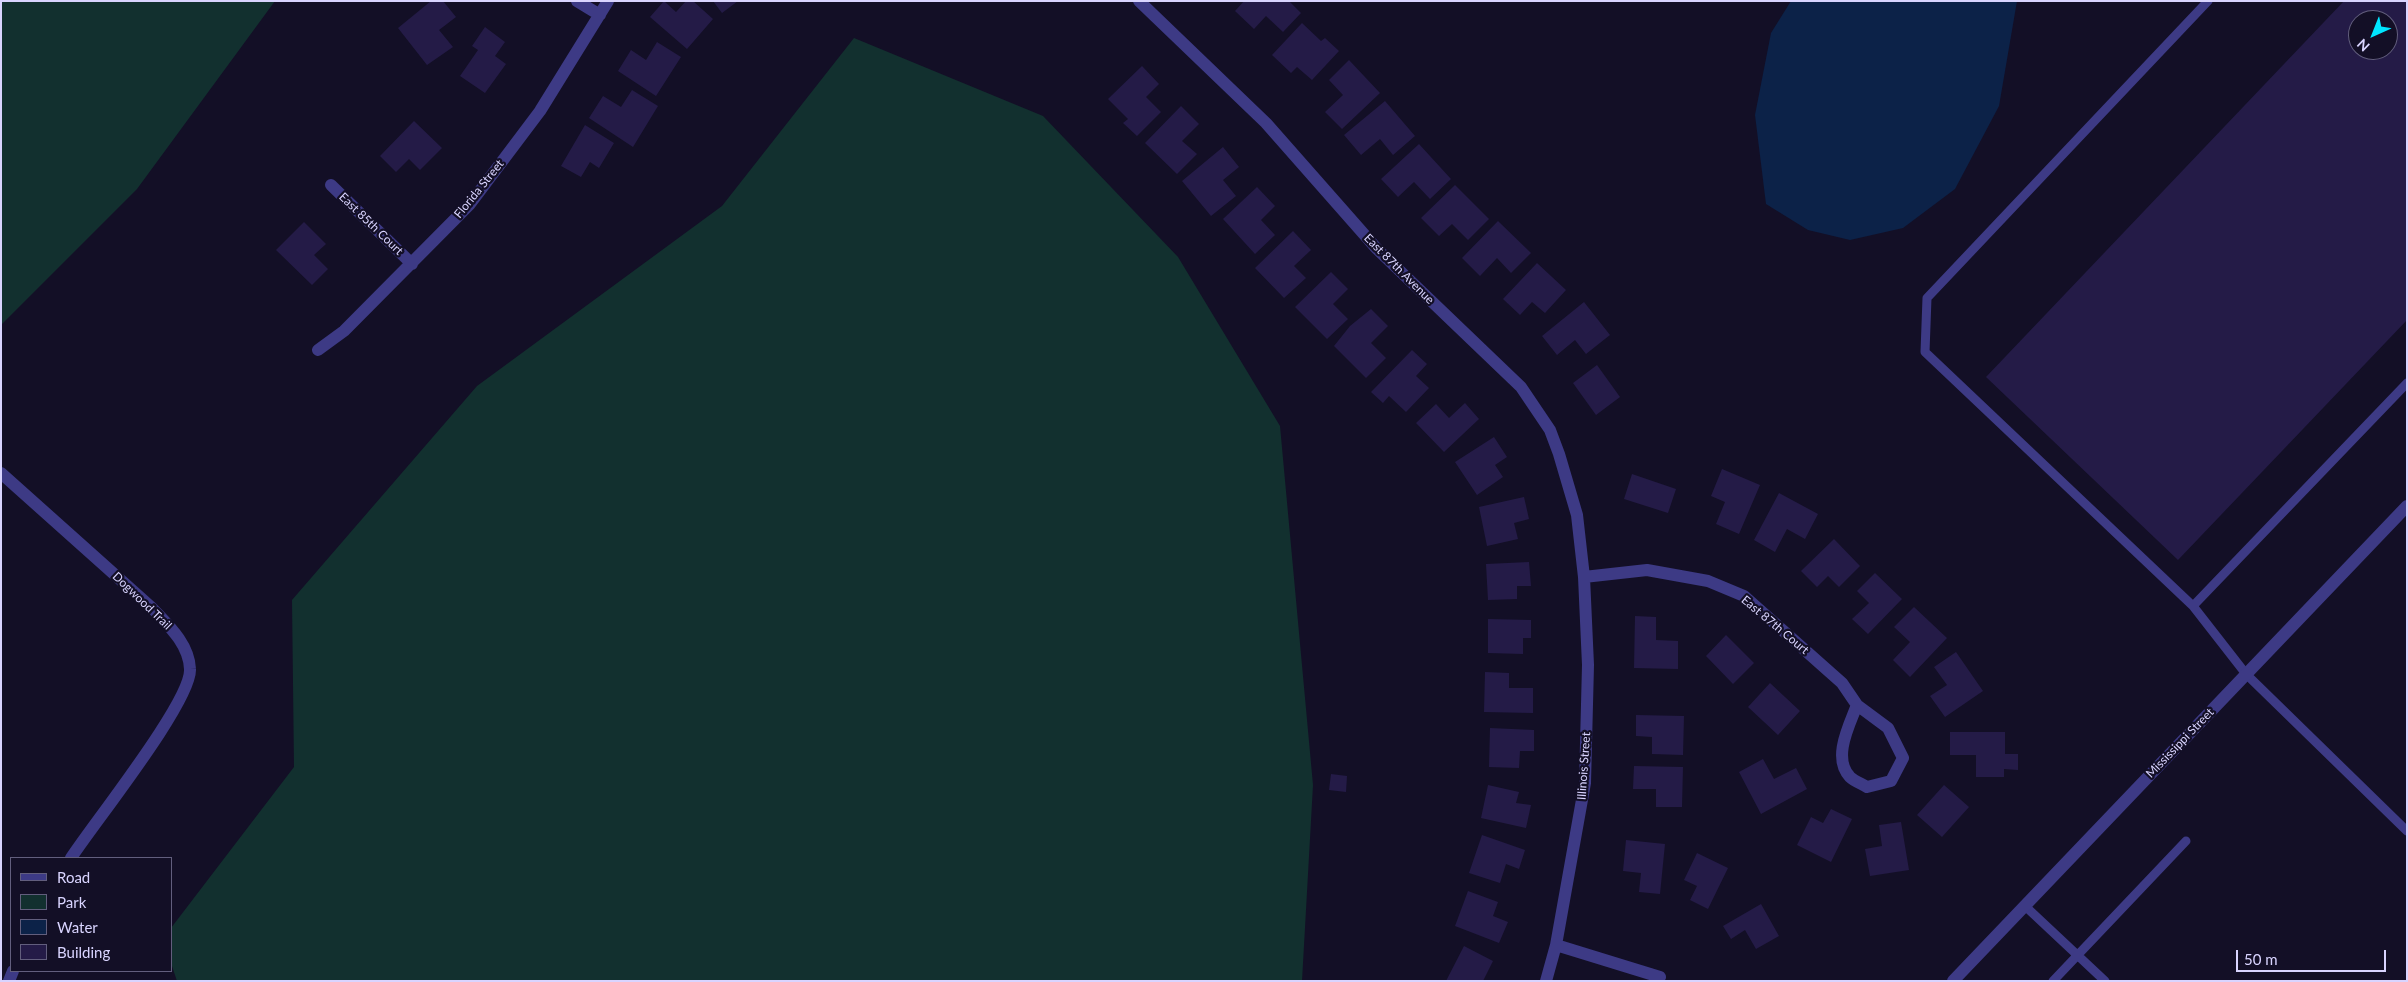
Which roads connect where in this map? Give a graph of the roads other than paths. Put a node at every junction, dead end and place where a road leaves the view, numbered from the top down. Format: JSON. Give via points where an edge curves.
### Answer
{"nodes":[{"id":1,"x":577,"y":1,"type":"edge"},
{"id":2,"x":608,"y":1,"type":"edge"},
{"id":3,"x":1139,"y":1,"type":"edge"},
{"id":4,"x":2208,"y":1,"type":"edge"},
{"id":5,"x":600,"y":15,"type":"junction"},
{"id":6,"x":330,"y":185,"type":"dead end"},
{"id":7,"x":412,"y":264,"type":"junction"},
{"id":8,"x":318,"y":350,"type":"dead end"},
{"id":9,"x":2407,"y":384,"type":"edge"},
{"id":10,"x":1,"y":473,"type":"edge"},
{"id":11,"x":2407,"y":506,"type":"edge"},
{"id":12,"x":1584,"y":578,"type":"junction"},
{"id":13,"x":2193,"y":606,"type":"junction"},
{"id":14,"x":2246,"y":674,"type":"junction"},
{"id":15,"x":1857,"y":705,"type":"junction"},
{"id":16,"x":2407,"y":830,"type":"edge"},
{"id":17,"x":2186,"y":841,"type":"dead end"},
{"id":18,"x":72,"y":857,"type":"edge"},
{"id":19,"x":2025,"y":906,"type":"junction"},
{"id":20,"x":1556,"y":945,"type":"junction"},
{"id":21,"x":2077,"y":954,"type":"junction"},
{"id":22,"x":1660,"y":977,"type":"dead end"},
{"id":23,"x":1546,"y":981,"type":"edge"},
{"id":24,"x":1953,"y":981,"type":"edge"},
{"id":25,"x":2053,"y":981,"type":"edge"},
{"id":26,"x":2105,"y":981,"type":"edge"}],
"edges":[{"from":1,"to":5,"type":"street"},
{"from":2,"to":5,"type":"street","name":"Florida Street"},
{"from":3,"to":12,"type":"street","name":"East 87th Avenue","via":[[1266,123],[1377,249],[1521,386],[1550,430],[1559,454],[1577,515]]},
{"from":4,"to":13,"type":"lane","via":[[1928,298],[1925,352]]},
{"from":5,"to":7,"type":"street","name":"Florida Street","via":[[540,111],[470,204]]},
{"from":6,"to":7,"type":"street","name":"East 85th Court"},
{"from":7,"to":8,"type":"street","name":"Florida Street","via":[[344,331]]},
{"from":9,"to":13,"type":"lane"},
{"from":10,"to":18,"type":"street","name":"Dogwood Trail","via":[[176,633],[190,670],[185,689],[154,742]]},
{"from":11,"to":14,"type":"street","name":"Mississippi Street"},
{"from":12,"to":15,"type":"street","name":"East 87th Court","via":[[1646,570],[1708,580],[1744,596],[1842,683]]},
{"from":12,"to":20,"type":"street","name":"Illinois Street","via":[[1588,665],[1585,783]]},
{"from":13,"to":14,"type":"lane"},
{"from":14,"to":16,"type":"lane"},
{"from":14,"to":19,"type":"street","name":"Mississippi Street"},
{"from":15,"to":15,"type":"street","name":"East 87th Court","via":[[1888,728],[1903,758],[1891,781],[1867,787],[1850,777],[1842,761],[1844,739]]},
{"from":17,"to":21,"type":"lane"},
{"from":19,"to":21,"type":"lane"},
{"from":19,"to":24,"type":"street","name":"Mississippi Street"},
{"from":20,"to":22,"type":"street"},
{"from":20,"to":23,"type":"street","name":"Illinois Street"},
{"from":21,"to":25,"type":"lane"},
{"from":21,"to":26,"type":"lane"}]}
